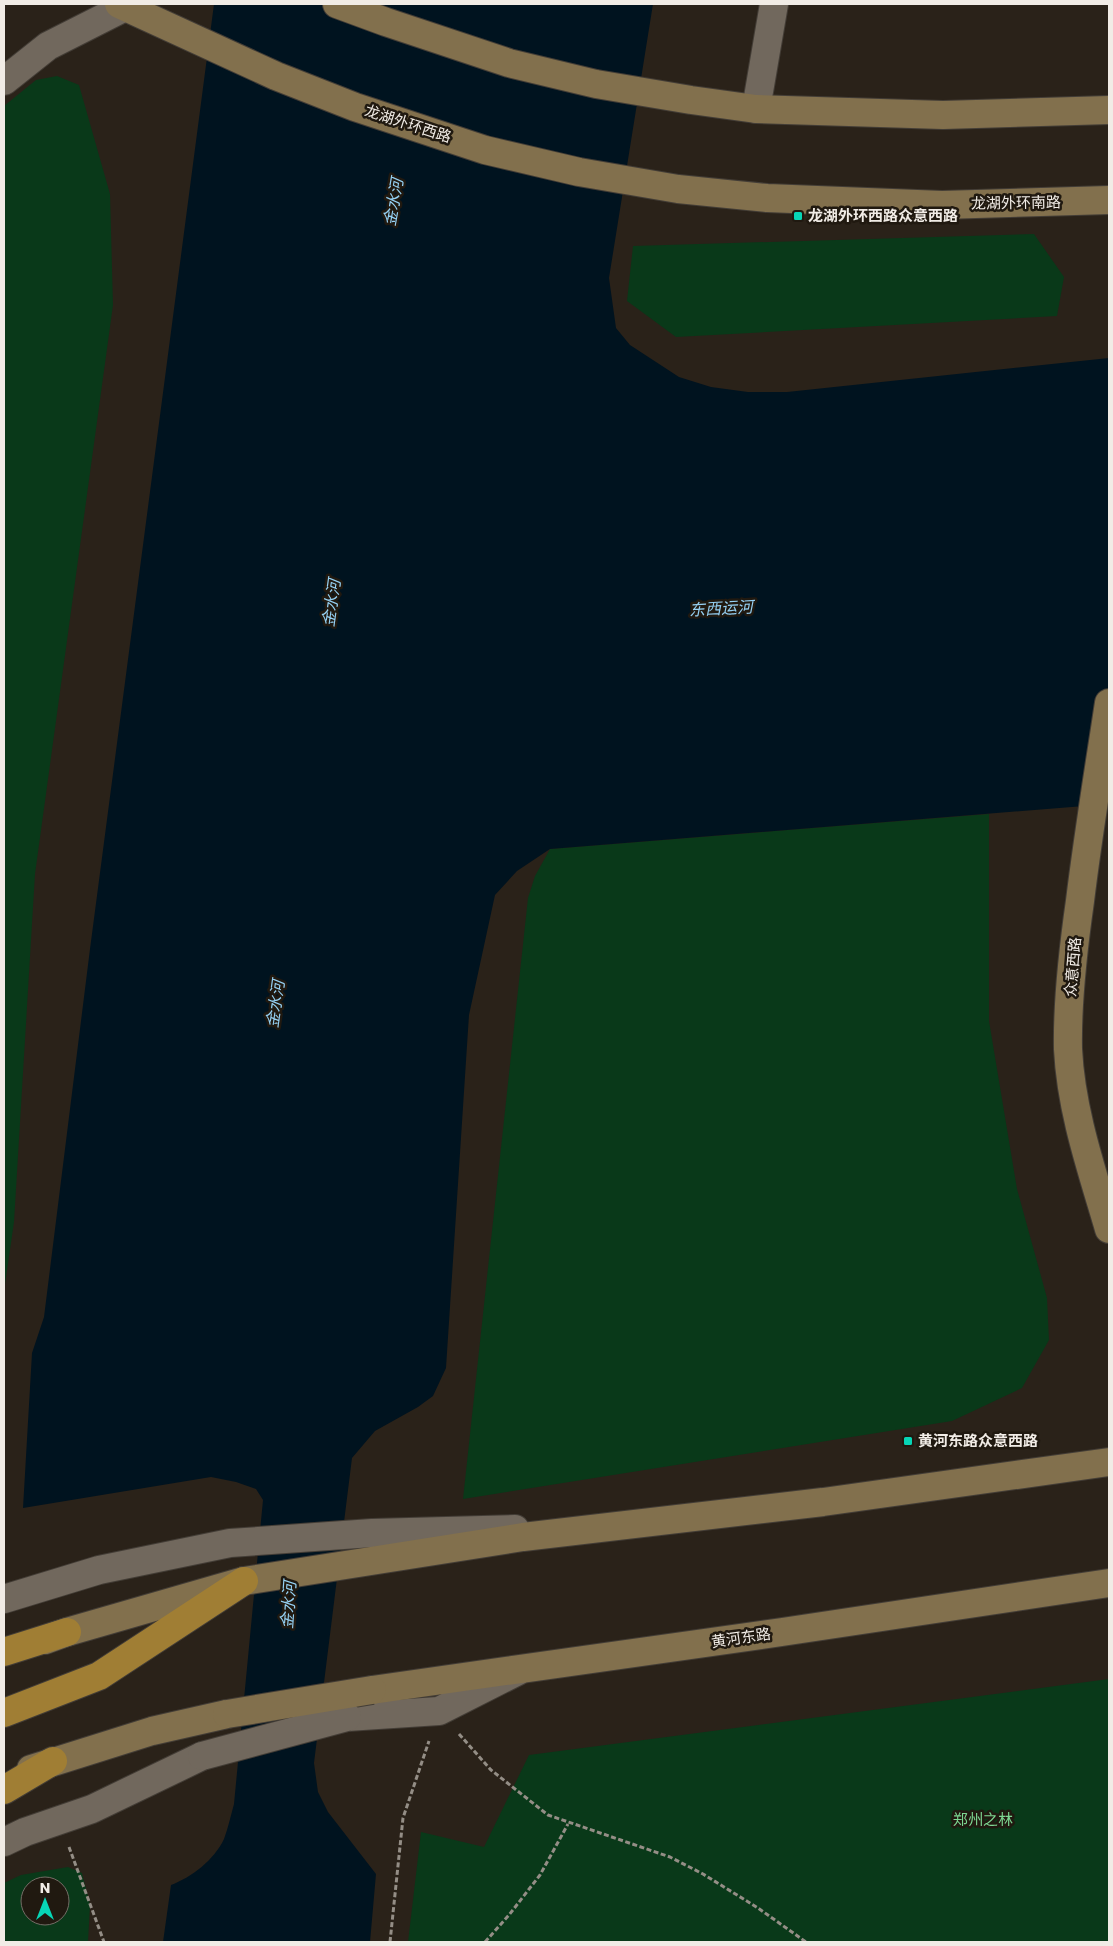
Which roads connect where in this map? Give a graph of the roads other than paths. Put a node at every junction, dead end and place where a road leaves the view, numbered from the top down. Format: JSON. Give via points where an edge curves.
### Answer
{"nodes":[{"id":1,"x":338,"y":4,"type":"edge"},
{"id":2,"x":774,"y":4,"type":"edge"},
{"id":3,"x":128,"y":8,"type":"edge"},
{"id":4,"x":4,"y":81,"type":"edge"},
{"id":5,"x":756,"y":109,"type":"junction"},
{"id":6,"x":1109,"y":110,"type":"edge"},
{"id":7,"x":712,"y":193,"type":"joint"},
{"id":8,"x":1109,"y":200,"type":"edge"},
{"id":9,"x":1109,"y":703,"type":"edge"},
{"id":10,"x":1109,"y":1230,"type":"edge"},
{"id":11,"x":1109,"y":1462,"type":"edge"},
{"id":12,"x":603,"y":1527,"type":"junction"},
{"id":13,"x":244,"y":1581,"type":"junction"},
{"id":14,"x":1109,"y":1583,"type":"edge"},
{"id":15,"x":4,"y":1599,"type":"edge"},
{"id":16,"x":67,"y":1632,"type":"joint"},
{"id":17,"x":4,"y":1654,"type":"edge"},
{"id":18,"x":524,"y":1668,"type":"junction"},
{"id":19,"x":4,"y":1713,"type":"edge"},
{"id":20,"x":53,"y":1761,"type":"junction"},
{"id":21,"x":4,"y":1779,"type":"edge"},
{"id":22,"x":4,"y":1790,"type":"edge"},
{"id":23,"x":4,"y":1842,"type":"edge"}],
"edges":[{"from":1,"to":5,"type":"main road","via":[[509,63],[596,84]]},
{"from":2,"to":5,"type":"street"},
{"from":3,"to":4,"type":"street","via":[[48,46]]},
{"from":3,"to":7,"type":"main road","name":"龙湖外环西路","via":[[276,76],[355,107],[485,150],[578,172]]},
{"from":5,"to":6,"type":"main road","via":[[943,115]]},
{"from":7,"to":8,"type":"main road","name":"龙湖外环南路","via":[[942,205]]},
{"from":9,"to":10,"type":"main road","name":"众意西路","via":[[1074,941],[1068,1050],[1086,1154]]},
{"from":11,"to":12,"type":"main road","via":[[823,1502]]},
{"from":12,"to":13,"type":"main road"},
{"from":12,"to":15,"type":"street","via":[[372,1533],[230,1543],[99,1570]]},
{"from":13,"to":16,"type":"main road"},
{"from":13,"to":19,"type":"highway","via":[[99,1676]]},
{"from":14,"to":18,"type":"main road","name":"黄河东路"},
{"from":16,"to":17,"type":"highway"},
{"from":18,"to":20,"type":"main road","name":"黄河东路","bridge":true,"via":[[227,1714],[152,1731]]},
{"from":18,"to":23,"type":"street","bridge":true,"via":[[439,1712],[347,1717],[202,1756],[92,1809]]},
{"from":20,"to":21,"type":"main road","name":"黄河东路"},
{"from":20,"to":22,"type":"highway"}]}
